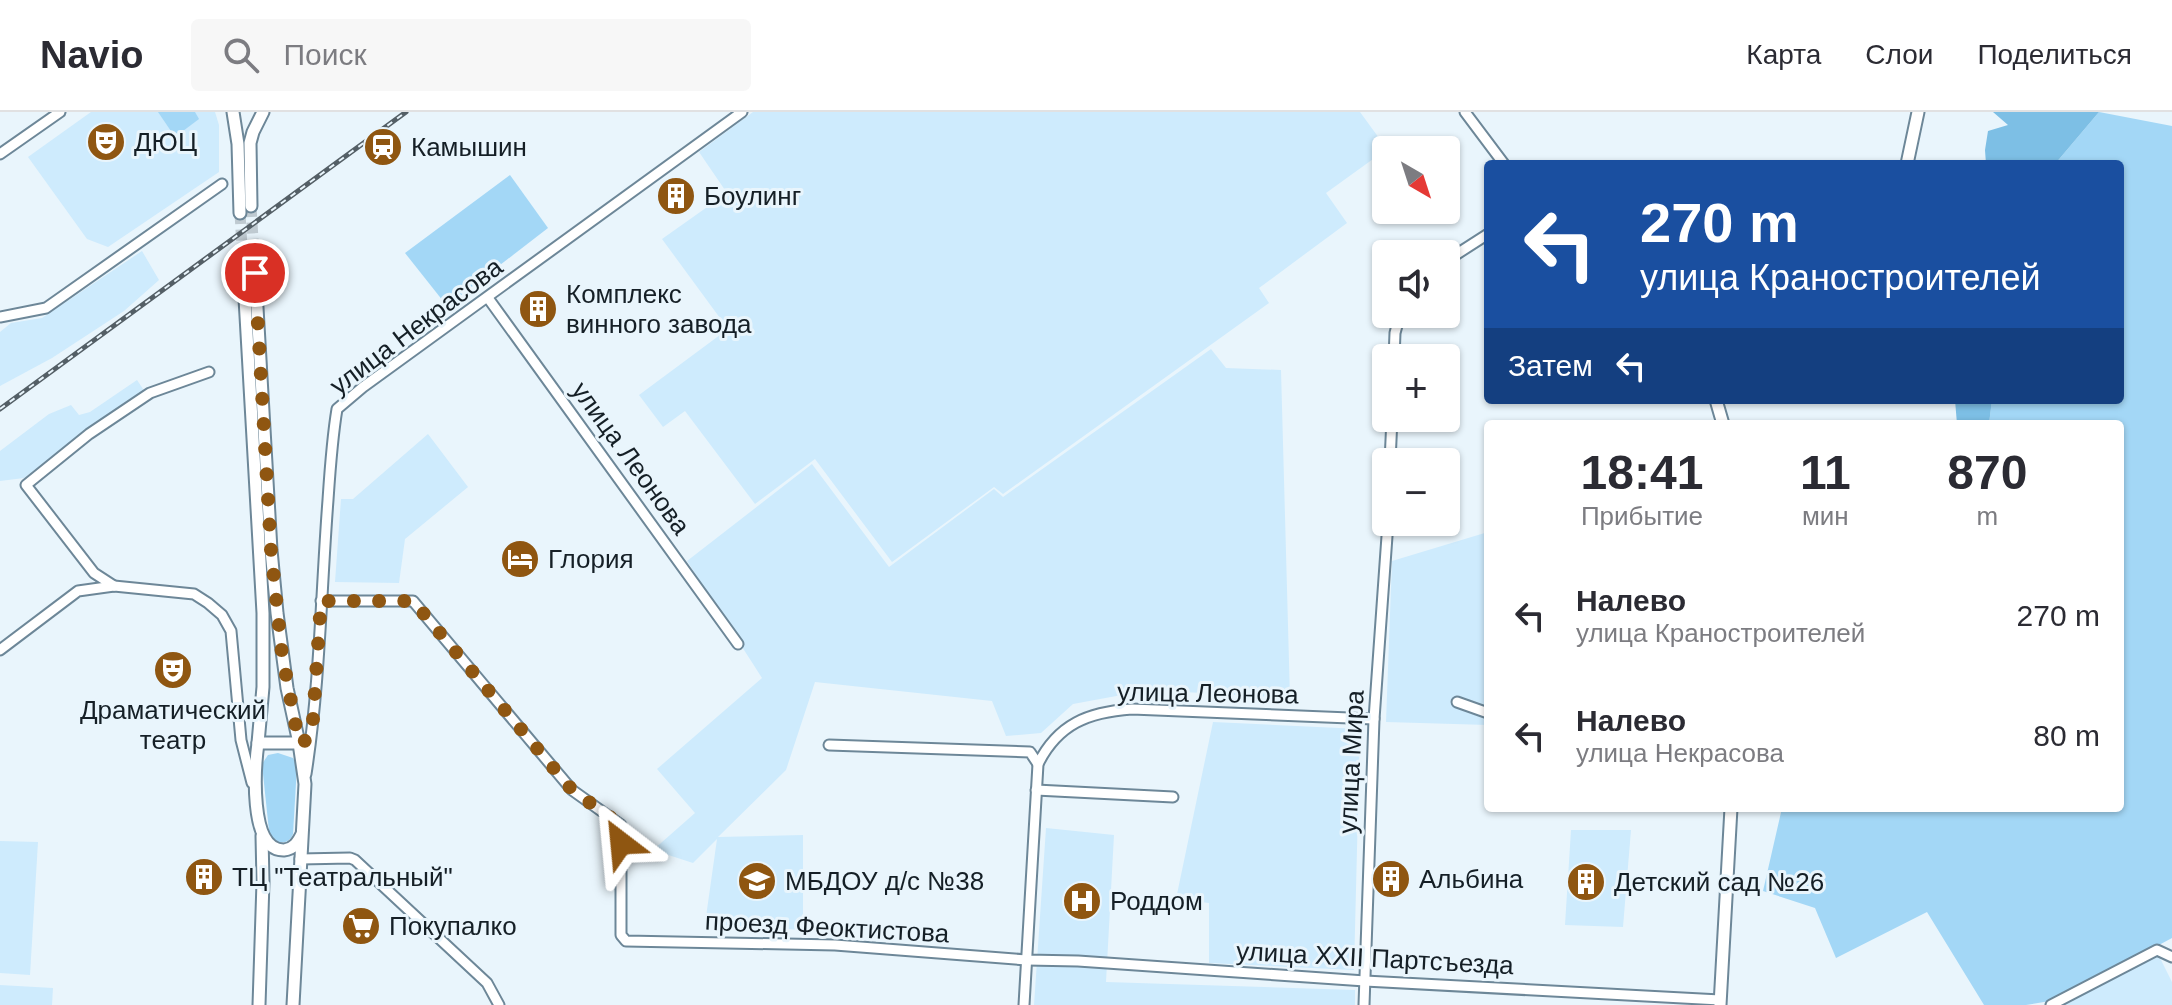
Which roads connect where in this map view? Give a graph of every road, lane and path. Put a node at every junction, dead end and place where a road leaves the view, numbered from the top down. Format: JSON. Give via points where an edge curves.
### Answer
{"nodes":[{"id":1,"x":60,"y":112,"type":"edge"},
{"id":2,"x":233,"y":112,"type":"edge"},
{"id":3,"x":263,"y":112,"type":"edge"},
{"id":4,"x":742,"y":112,"type":"edge"},
{"id":5,"x":1465,"y":112,"type":"edge"},
{"id":6,"x":1918,"y":112,"type":"edge"},
{"id":7,"x":0,"y":154,"type":"edge"},
{"id":8,"x":1501,"y":160,"type":"edge"},
{"id":9,"x":1908,"y":160,"type":"edge"},
{"id":10,"x":222,"y":184,"type":"dead end"},
{"id":11,"x":251,"y":206,"type":"tunnel mouth"},
{"id":12,"x":240,"y":213,"type":"tunnel mouth"},
{"id":13,"x":1484,"y":237,"type":"edge"},
{"id":14,"x":1460,"y":252,"type":"edge"},
{"id":15,"x":255,"y":273,"type":"tunnel mouth"},
{"id":16,"x":244,"y":281,"type":"tunnel mouth"},
{"id":17,"x":488,"y":298,"type":"junction"},
{"id":18,"x":0,"y":317,"type":"edge"},
{"id":19,"x":209,"y":372,"type":"dead end"},
{"id":20,"x":1387,"y":536,"type":"edge"},
{"id":21,"x":114,"y":586,"type":"junction"},
{"id":22,"x":321,"y":601,"type":"junction"},
{"id":23,"x":738,"y":644,"type":"dead end"},
{"id":24,"x":0,"y":650,"type":"edge"},
{"id":25,"x":1457,"y":702,"type":"dead end"},
{"id":26,"x":1484,"y":712,"type":"edge"},
{"id":27,"x":1374,"y":719,"type":"junction"},
{"id":28,"x":312,"y":734,"type":"junction"},
{"id":29,"x":241,"y":740,"type":"junction"},
{"id":30,"x":258,"y":743,"type":"junction"},
{"id":31,"x":299,"y":743,"type":"junction"},
{"id":32,"x":829,"y":745,"type":"dead end"},
{"id":33,"x":1038,"y":764,"type":"junction"},
{"id":34,"x":305,"y":784,"type":"junction"},
{"id":35,"x":1036,"y":790,"type":"junction"},
{"id":36,"x":255,"y":794,"type":"junction"},
{"id":37,"x":1173,"y":797,"type":"dead end"},
{"id":38,"x":1731,"y":812,"type":"edge"},
{"id":39,"x":261,"y":832,"type":"junction"},
{"id":40,"x":302,"y":834,"type":"junction"},
{"id":41,"x":300,"y":859,"type":"junction"},
{"id":42,"x":2172,"y":957,"type":"edge"},
{"id":43,"x":1027,"y":960,"type":"junction"},
{"id":44,"x":1365,"y":981,"type":"junction"},
{"id":45,"x":1720,"y":1003,"type":"edge"},
{"id":46,"x":259,"y":1005,"type":"edge"},
{"id":47,"x":293,"y":1005,"type":"edge"},
{"id":48,"x":499,"y":1005,"type":"edge"},
{"id":49,"x":1024,"y":1005,"type":"edge"},
{"id":50,"x":1364,"y":1005,"type":"edge"},
{"id":51,"x":2051,"y":1005,"type":"edge"}],
"edges":[{"from":1,"to":7,"type":"street"},
{"from":2,"to":12,"type":"main road"},
{"from":3,"to":11,"type":"main road","via":[[250,143]]},
{"from":4,"to":17,"type":"street","name":"улица Некрасова"},
{"from":5,"to":8,"type":"street"},
{"from":6,"to":9,"type":"main road"},
{"from":10,"to":18,"type":"street","via":[[46,308]]},
{"from":13,"to":14,"type":"street"},
{"from":15,"to":31,"type":"main road","via":[[271,550],[282,654]]},
{"from":16,"to":30,"type":"main road","via":[[263,613]]},
{"from":17,"to":22,"type":"street","name":"улица Некрасова","via":[[337,409]]},
{"from":17,"to":23,"type":"street","name":"улица Леонова"},
{"from":19,"to":21,"type":"street","via":[[150,393],[26,485],[94,573]]},
{"from":20,"to":27,"type":"street","name":"улица Мира"},
{"from":21,"to":24,"type":"street","via":[[78,591]]},
{"from":21,"to":29,"type":"street","via":[[194,594],[222,615],[231,631]]},
{"from":22,"to":28,"type":"street","name":"улица Некрасова"},
{"from":22,"to":43,"type":"street","name":"проезд Феоктистова","via":[[413,601],[572,790],[621,825],[621,935],[626,941],[835,945]]},
{"from":25,"to":26,"type":"street"},
{"from":27,"to":33,"type":"street","name":"улица Леонова","via":[[1115,711],[1074,723],[1058,734]]},
{"from":27,"to":44,"type":"street","name":"улица Мира"},
{"from":28,"to":31,"type":"street"},
{"from":28,"to":34,"type":"street","name":"улица Некрасова"},
{"from":29,"to":30,"type":"street"},
{"from":29,"to":36,"type":"street"},
{"from":30,"to":31,"type":"main road"},
{"from":30,"to":36,"type":"main road"},
{"from":31,"to":34,"type":"main road"},
{"from":32,"to":33,"type":"street","via":[[1030,752]]},
{"from":33,"to":35,"type":"street"},
{"from":34,"to":40,"type":"main road"},
{"from":35,"to":37,"type":"street"},
{"from":35,"to":43,"type":"street"},
{"from":36,"to":39,"type":"main road"},
{"from":38,"to":45,"type":"main road"},
{"from":39,"to":40,"type":"main road","via":[[282,850],[293,847]]},
{"from":39,"to":46,"type":"main road"},
{"from":40,"to":41,"type":"main road"},
{"from":41,"to":47,"type":"main road"},
{"from":41,"to":48,"type":"street","via":[[355,860],[487,983]]},
{"from":42,"to":51,"type":"street","via":[[2157,950]]},
{"from":43,"to":44,"type":"street","name":"улица XXII Партсъезда"},
{"from":43,"to":49,"type":"street"},
{"from":44,"to":45,"type":"street","name":"улица XXII Партсъезда"},
{"from":44,"to":50,"type":"street","name":"улица Мира"}]}
